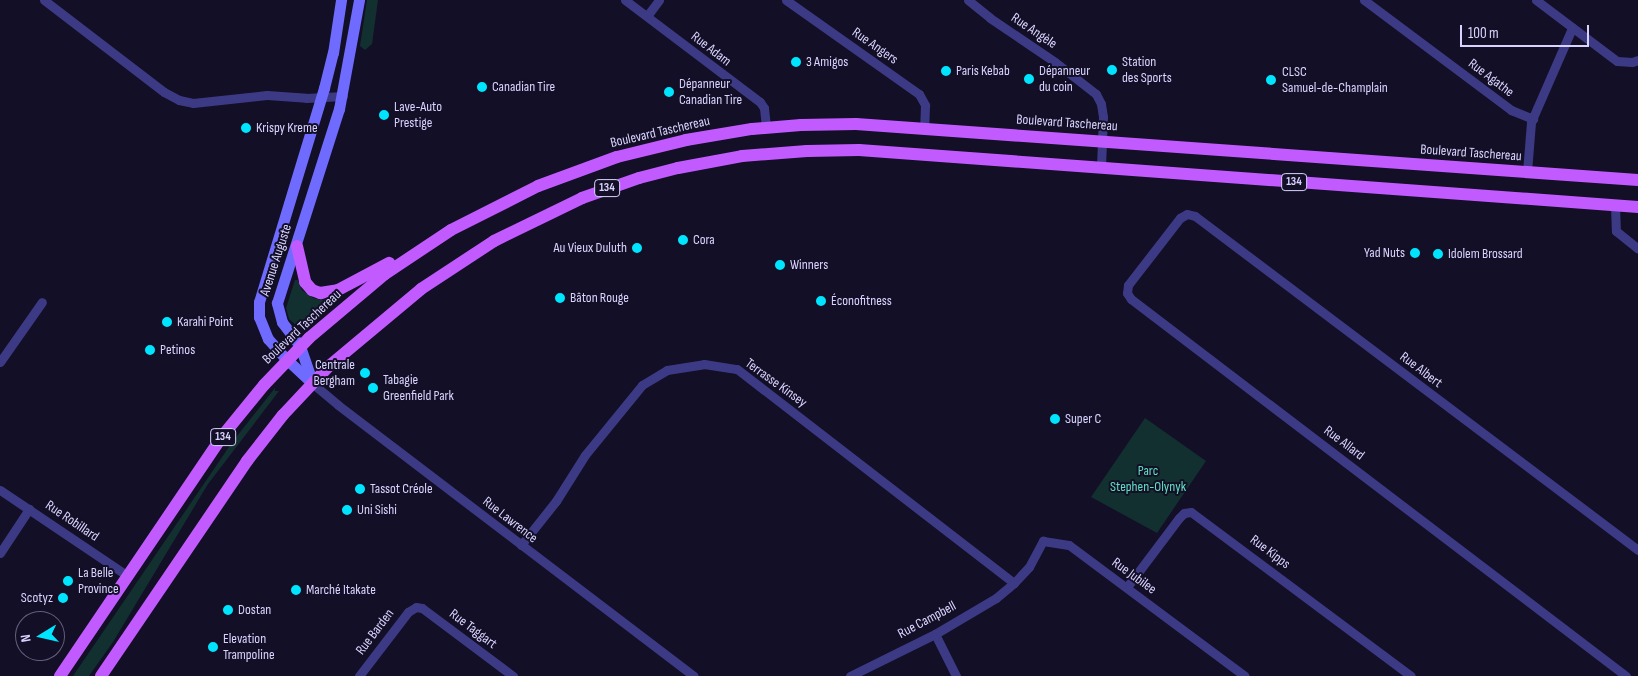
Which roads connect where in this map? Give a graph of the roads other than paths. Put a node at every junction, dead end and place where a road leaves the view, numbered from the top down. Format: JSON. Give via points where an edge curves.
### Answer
{"nodes":[{"id":1,"x":44,"y":0,"type":"edge"},
{"id":2,"x":341,"y":0,"type":"edge"},
{"id":3,"x":359,"y":0,"type":"edge"},
{"id":4,"x":625,"y":0,"type":"edge"},
{"id":5,"x":659,"y":0,"type":"edge"},
{"id":6,"x":786,"y":0,"type":"edge"},
{"id":7,"x":970,"y":0,"type":"edge"},
{"id":8,"x":1364,"y":0,"type":"edge"},
{"id":9,"x":1536,"y":0,"type":"edge"},
{"id":10,"x":647,"y":16,"type":"junction"},
{"id":11,"x":1572,"y":28,"type":"junction"},
{"id":12,"x":1638,"y":60,"type":"edge"},
{"id":13,"x":343,"y":96,"type":"junction"},
{"id":14,"x":321,"y":97,"type":"junction"},
{"id":15,"x":1532,"y":119,"type":"junction"},
{"id":16,"x":766,"y":127,"type":"junction"},
{"id":17,"x":924,"y":128,"type":"junction"},
{"id":18,"x":1103,"y":141,"type":"junction"},
{"id":19,"x":1101,"y":167,"type":"junction"},
{"id":20,"x":1527,"y":172,"type":"junction"},
{"id":21,"x":1638,"y":180,"type":"edge"},
{"id":22,"x":1615,"y":205,"type":"junction"},
{"id":23,"x":1638,"y":207,"type":"edge"},
{"id":24,"x":1187,"y":214,"type":"joint"},
{"id":25,"x":451,"y":230,"type":"junction"},
{"id":26,"x":297,"y":246,"type":"junction"},
{"id":27,"x":1638,"y":250,"type":"edge"},
{"id":28,"x":42,"y":302,"type":"dead end"},
{"id":29,"x":300,"y":346,"type":"junction"},
{"id":30,"x":287,"y":360,"type":"junction"},
{"id":31,"x":0,"y":362,"type":"edge"},
{"id":32,"x":312,"y":383,"type":"junction"},
{"id":33,"x":0,"y":490,"type":"edge"},
{"id":34,"x":29,"y":509,"type":"junction"},
{"id":35,"x":521,"y":546,"type":"junction"},
{"id":36,"x":1638,"y":550,"type":"edge"},
{"id":37,"x":0,"y":553,"type":"edge"},
{"id":38,"x":128,"y":576,"type":"junction"},
{"id":39,"x":1014,"y":583,"type":"junction"},
{"id":40,"x":1127,"y":586,"type":"junction"},
{"id":41,"x":416,"y":607,"type":"joint"},
{"id":42,"x":935,"y":634,"type":"junction"},
{"id":43,"x":60,"y":676,"type":"edge"},
{"id":44,"x":101,"y":676,"type":"edge"},
{"id":45,"x":359,"y":676,"type":"edge"},
{"id":46,"x":513,"y":676,"type":"edge"},
{"id":47,"x":694,"y":676,"type":"edge"},
{"id":48,"x":850,"y":676,"type":"edge"},
{"id":49,"x":956,"y":676,"type":"edge"},
{"id":50,"x":1245,"y":676,"type":"edge"},
{"id":51,"x":1411,"y":676,"type":"edge"},
{"id":52,"x":1626,"y":676,"type":"edge"}],
"edges":[{"from":1,"to":14,"type":"street","via":[[179,100],[198,103],[267,95]]},
{"from":2,"to":14,"type":"main road","name":"Avenue Auguste","via":[[333,53]]},
{"from":3,"to":13,"type":"main road","name":"Avenue Auguste"},
{"from":4,"to":10,"type":"street","name":"Rue Adam"},
{"from":5,"to":10,"type":"street"},
{"from":6,"to":17,"type":"street","name":"Rue Angers","via":[[918,94],[925,105]]},
{"from":7,"to":18,"type":"street","name":"Rue Angèle","via":[[1096,94],[1102,110]]},
{"from":8,"to":15,"type":"street","name":"Rue Agathe","via":[[1511,110]]},
{"from":9,"to":11,"type":"street"},
{"from":10,"to":16,"type":"street","name":"Rue Adam","via":[[760,102]]},
{"from":11,"to":12,"type":"street","via":[[1617,61]]},
{"from":11,"to":15,"type":"street"},
{"from":13,"to":14,"type":"street"},
{"from":13,"to":26,"type":"main road","name":"Avenue Auguste"},
{"from":14,"to":30,"type":"main road","name":"Avenue Auguste","via":[[259,302],[263,330]]},
{"from":15,"to":20,"type":"street"},
{"from":16,"to":17,"type":"main road","name":"Boulevard Taschereau","number":"134","via":[[842,124]]},
{"from":16,"to":25,"type":"main road","name":"Boulevard Taschereau","number":"134","via":[[691,138],[617,157],[538,186]]},
{"from":17,"to":18,"type":"main road","name":"Boulevard Taschereau","number":"134"},
{"from":18,"to":19,"type":"street","name":"Rue Angèle"},
{"from":18,"to":20,"type":"main road","name":"Boulevard Taschereau","number":"134"},
{"from":19,"to":22,"type":"main road","number":"134"},
{"from":19,"to":32,"type":"main road","number":"134","via":[[833,150],[742,156],[653,174],[582,198],[482,248],[403,302]]},
{"from":20,"to":21,"type":"main road","name":"Boulevard Taschereau","number":"134"},
{"from":22,"to":23,"type":"main road","number":"134"},
{"from":22,"to":27,"type":"street","via":[[1616,231]]},
{"from":24,"to":36,"type":"street","name":"Rue Albert","via":[[1194,216]]},
{"from":24,"to":52,"type":"street","name":"Rue Allard","via":[[1180,218],[1128,284],[1130,297]]},
{"from":25,"to":26,"type":"main road","via":[[327,293],[314,291],[304,282]]},
{"from":25,"to":29,"type":"main road","name":"Boulevard Taschereau","number":"134","via":[[364,290]]},
{"from":26,"to":29,"type":"main road","name":"Avenue Auguste","via":[[277,307],[282,322]]},
{"from":28,"to":31,"type":"street"},
{"from":29,"to":30,"type":"main road","name":"Boulevard Taschereau","number":"134"},
{"from":29,"to":32,"type":"main road","name":"Avenue Auguste"},
{"from":30,"to":32,"type":"main road","name":"Avenue Auguste"},
{"from":30,"to":38,"type":"main road","name":"Boulevard Taschereau","number":"134","via":[[224,434]]},
{"from":32,"to":35,"type":"street","name":"Rue Lawrence"},
{"from":32,"to":44,"type":"main road","number":"134","via":[[235,477]]},
{"from":33,"to":34,"type":"street","name":"Rue Robillard"},
{"from":34,"to":37,"type":"street"},
{"from":34,"to":38,"type":"street","name":"Rue Robillard"},
{"from":35,"to":39,"type":"street","name":"Terrasse Kinsey","via":[[556,501],[585,455],[642,385],[667,370],[704,364],[737,369]]},
{"from":35,"to":47,"type":"street","name":"Rue Lawrence"},
{"from":38,"to":43,"type":"main road","name":"Boulevard Taschereau","number":"134"},
{"from":39,"to":40,"type":"street","name":"Rue Jubilee","via":[[1029,567],[1043,541],[1069,546]]},
{"from":39,"to":42,"type":"street","name":"Rue Campbell","via":[[996,598]]},
{"from":40,"to":50,"type":"street","name":"Rue Jubilee"},
{"from":40,"to":51,"type":"street","name":"Rue Kipps","via":[[1179,518],[1191,512]]},
{"from":41,"to":45,"type":"street","name":"Rue Barden","via":[[408,612]]},
{"from":41,"to":46,"type":"street","name":"Rue Taggart","via":[[422,608]]},
{"from":42,"to":48,"type":"street","name":"Rue Campbell"},
{"from":42,"to":49,"type":"street"}]}
